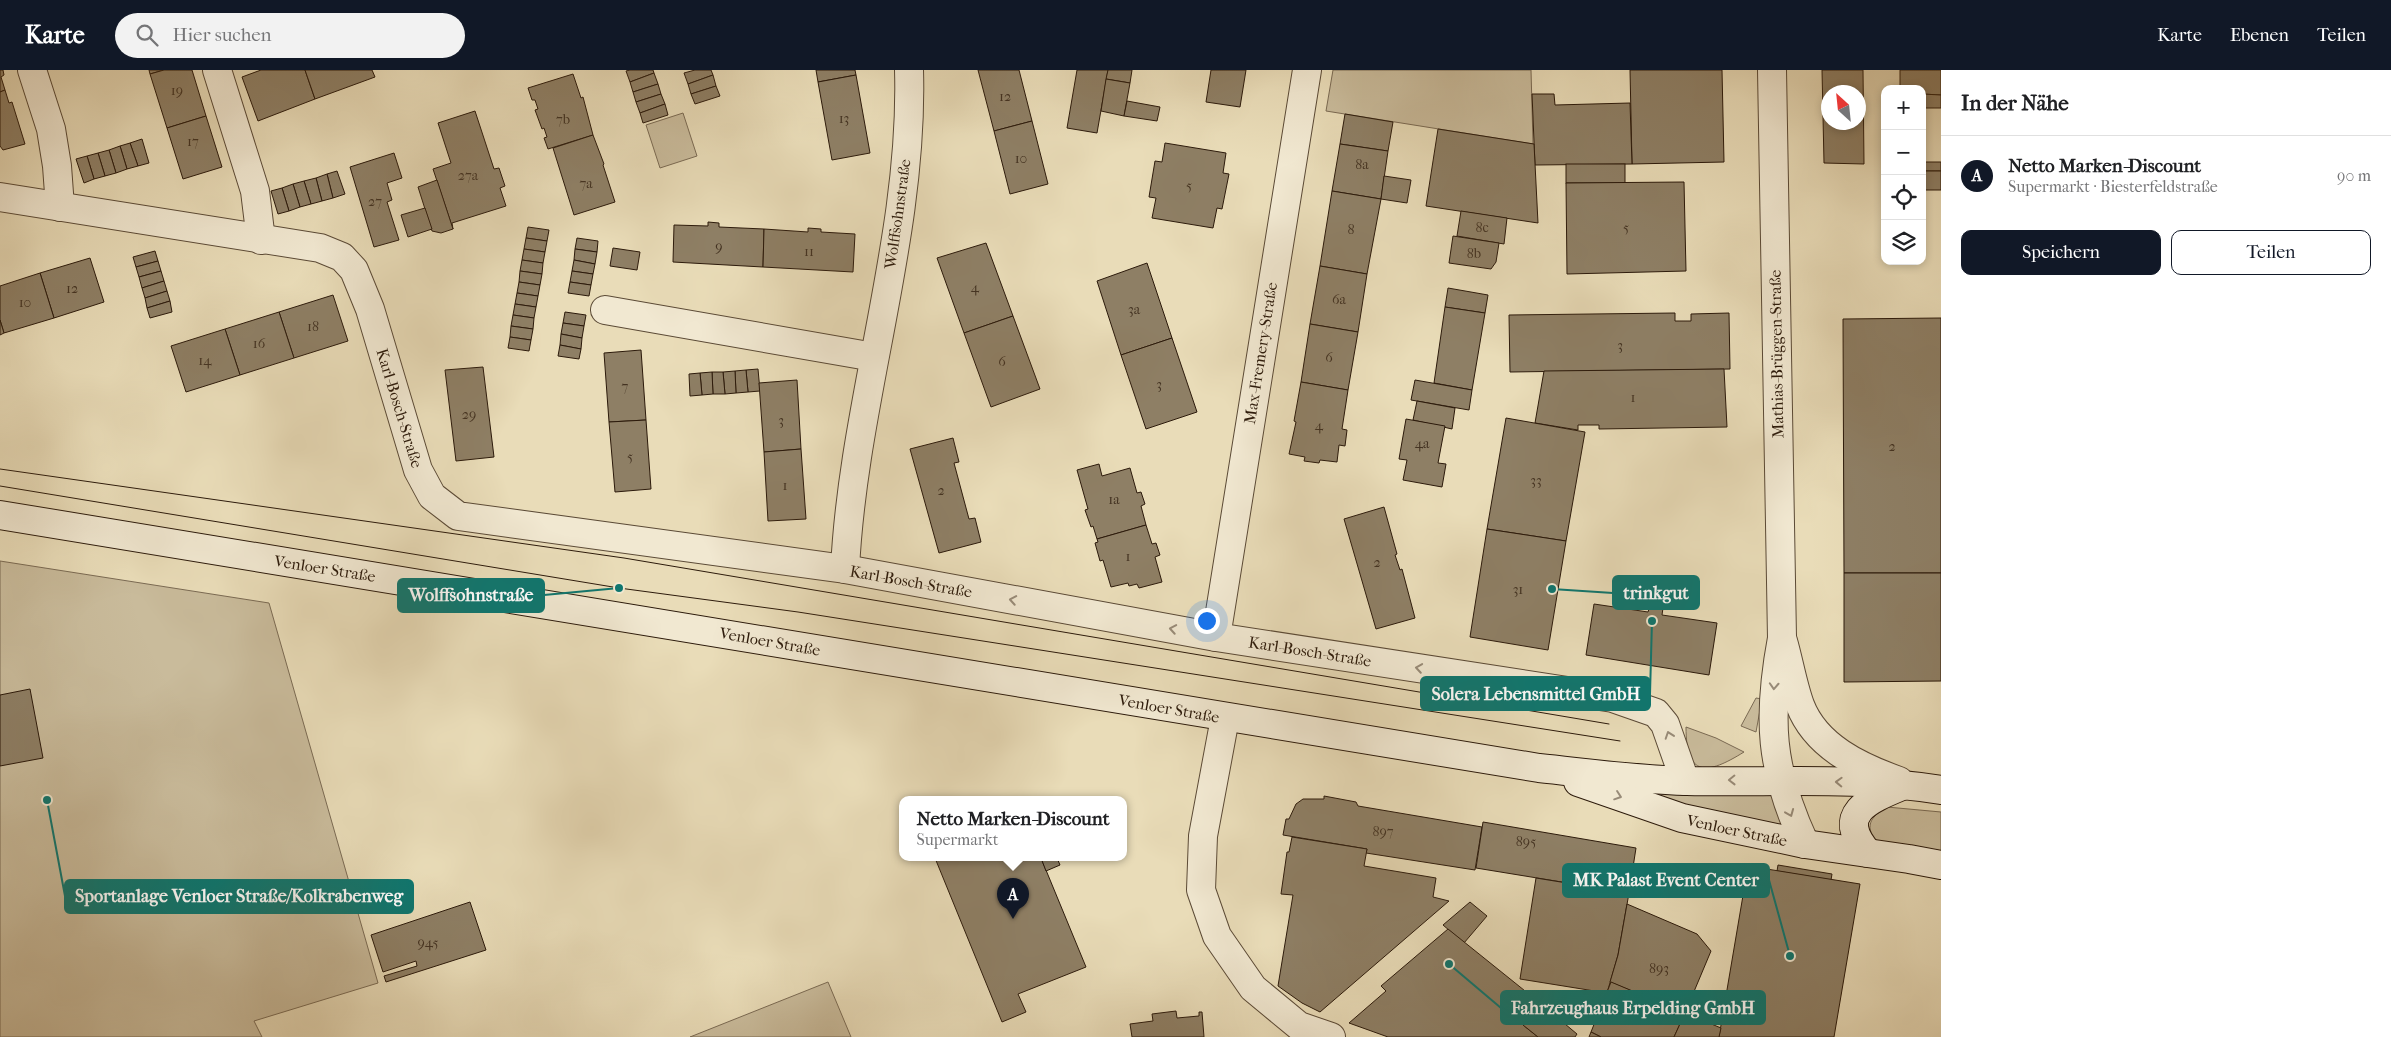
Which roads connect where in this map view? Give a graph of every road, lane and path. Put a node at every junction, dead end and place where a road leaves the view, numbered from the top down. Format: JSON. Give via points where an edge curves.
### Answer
{"nodes":[{"id":1,"x":32,"y":70,"type":"edge"},
{"id":2,"x":217,"y":70,"type":"edge"},
{"id":3,"x":909,"y":70,"type":"edge"},
{"id":4,"x":1307,"y":70,"type":"edge"},
{"id":5,"x":1772,"y":70,"type":"edge"},
{"id":6,"x":0,"y":197,"type":"edge"},
{"id":7,"x":60,"y":207,"type":"junction"},
{"id":8,"x":261,"y":240,"type":"junction"},
{"id":9,"x":605,"y":310,"type":"dead end"},
{"id":10,"x":874,"y":357,"type":"junction"},
{"id":11,"x":0,"y":515,"type":"edge"},
{"id":12,"x":845,"y":569,"type":"junction"},
{"id":13,"x":1216,"y":637,"type":"junction"},
{"id":14,"x":1782,"y":638,"type":"junction"},
{"id":15,"x":1224,"y":718,"type":"junction"},
{"id":16,"x":1539,"y":768,"type":"junction"},
{"id":17,"x":1779,"y":780,"type":"junction"},
{"id":18,"x":1685,"y":781,"type":"junction"},
{"id":19,"x":1906,"y":784,"type":"junction"},
{"id":20,"x":1941,"y":790,"type":"edge"},
{"id":21,"x":1805,"y":844,"type":"junction"},
{"id":22,"x":1868,"y":853,"type":"junction"},
{"id":23,"x":1941,"y":866,"type":"edge"},
{"id":24,"x":1331,"y":1037,"type":"edge"}],
"edges":[{"from":1,"to":7,"type":"street","via":[[51,128]]},
{"from":2,"to":8,"type":"street","via":[[254,191]]},
{"from":3,"to":10,"type":"street","name":"Wolffsohnstraße","via":[[910,112],[898,217]]},
{"from":4,"to":13,"type":"street","name":"Max-Fremery-Straße"},
{"from":5,"to":14,"type":"street","name":"Mathias-Brüggen-Straße"},
{"from":6,"to":7,"type":"street","name":"Karl-Bosch-Straße"},
{"from":7,"to":8,"type":"street","name":"Karl-Bosch-Straße"},
{"from":8,"to":12,"type":"street","name":"Karl-Bosch-Straße","via":[[320,248],[342,256],[354,270],[370,309],[418,470],[432,496],[458,516]]},
{"from":9,"to":10,"type":"street"},
{"from":10,"to":12,"type":"street","name":"Wolffsohnstraße","via":[[854,480]]},
{"from":11,"to":15,"type":"street","name":"Venloer Straße"},
{"from":13,"to":12,"type":"street","name":"Karl-Bosch-Straße","one_way":true},
{"from":18,"to":13,"type":"street","name":"Karl-Bosch-Straße","one_way":true,"via":[[1665,724],[1656,713],[1613,698]]},
{"from":14,"to":17,"type":"street","name":"Mathias-Brüggen-Straße","one_way":true,"via":[[1774,683],[1773,744]]},
{"from":14,"to":19,"type":"street","name":"Mathias-Brüggen-Straße","via":[[1800,706],[1812,726],[1829,746],[1863,768]]},
{"from":15,"to":16,"type":"street","name":"Venloer Straße"},
{"from":15,"to":24,"type":"street","via":[[1202,836],[1201,890],[1217,936],[1253,988],[1299,1026]]},
{"from":16,"to":18,"type":"street","name":"Venloer Straße"},
{"from":16,"to":21,"type":"street","name":"Venloer Straße","one_way":true,"via":[[1682,818]]},
{"from":17,"to":18,"type":"street","name":"Venloer Straße","one_way":true},
{"from":19,"to":17,"type":"street","name":"Venloer Straße","one_way":true},
{"from":17,"to":21,"type":"street","name":"Mathias-Brüggen-Straße","one_way":true},
{"from":19,"to":20,"type":"street","name":"Venloer Straße"},
{"from":19,"to":22,"type":"street","via":[[1877,796],[1862,806],[1854,818],[1852,828]]},
{"from":21,"to":22,"type":"street","name":"Venloer Straße"},
{"from":22,"to":23,"type":"street","name":"Venloer Straße"}]}
